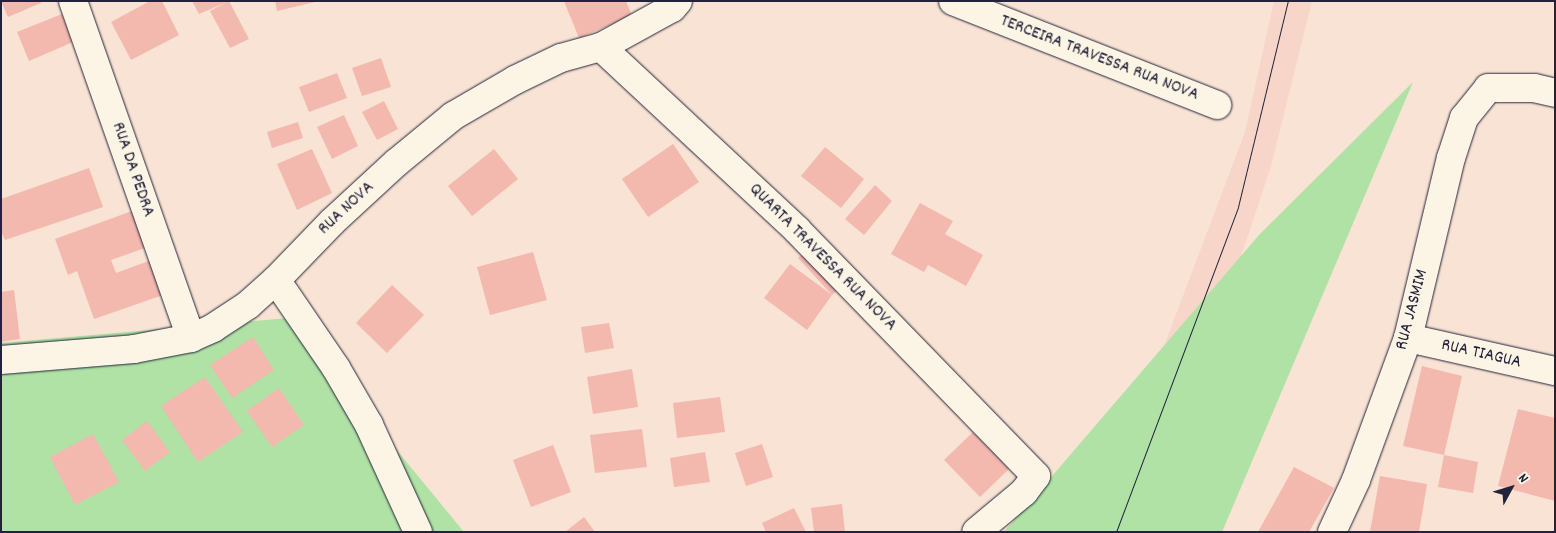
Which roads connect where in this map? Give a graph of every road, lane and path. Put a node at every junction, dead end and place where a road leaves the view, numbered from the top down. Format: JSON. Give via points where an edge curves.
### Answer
{"nodes":[{"id":1,"x":73,"y":1,"type":"edge"},
{"id":2,"x":678,"y":1,"type":"edge"},
{"id":3,"x":954,"y":1,"type":"edge"},
{"id":4,"x":602,"y":47,"type":"junction"},
{"id":5,"x":1555,"y":93,"type":"edge"},
{"id":6,"x":1217,"y":106,"type":"dead end"},
{"id":7,"x":276,"y":280,"type":"junction"},
{"id":8,"x":191,"y":338,"type":"junction"},
{"id":9,"x":1408,"y":338,"type":"junction"},
{"id":10,"x":1,"y":360,"type":"edge"},
{"id":11,"x":1555,"y":371,"type":"edge"},
{"id":12,"x":418,"y":532,"type":"edge"},
{"id":13,"x":976,"y":532,"type":"edge"},
{"id":14,"x":1332,"y":532,"type":"edge"}],
"edges":[{"from":1,"to":8,"type":"street","name":"RUA DA PEDRA"},
{"from":2,"to":4,"type":"street","name":"RUA NOVA","via":[[672,8]]},
{"from":3,"to":6,"type":"street","name":"TERCEIRA TRAVESSA RUA NOVA"},
{"from":4,"to":7,"type":"street","name":"RUA NOVA","via":[[561,58],[453,116],[332,222]]},
{"from":4,"to":13,"type":"street","name":"QUARTA TRAVESSA RUA NOVA","via":[[797,230],[1036,476],[1024,492]]},
{"from":5,"to":9,"type":"street","name":"RUA JASMIM","via":[[1534,88],[1488,88],[1464,118]]},
{"from":7,"to":8,"type":"street","name":"RUA NOVA","via":[[234,314]]},
{"from":7,"to":12,"type":"street","via":[[336,368],[369,425]]},
{"from":8,"to":10,"type":"street","name":"RUA NOVA","via":[[134,349]]},
{"from":9,"to":11,"type":"street","name":"RUA TIAGUA"},
{"from":9,"to":14,"type":"street","name":"RUA JASMIM","via":[[1356,480]]}]}
